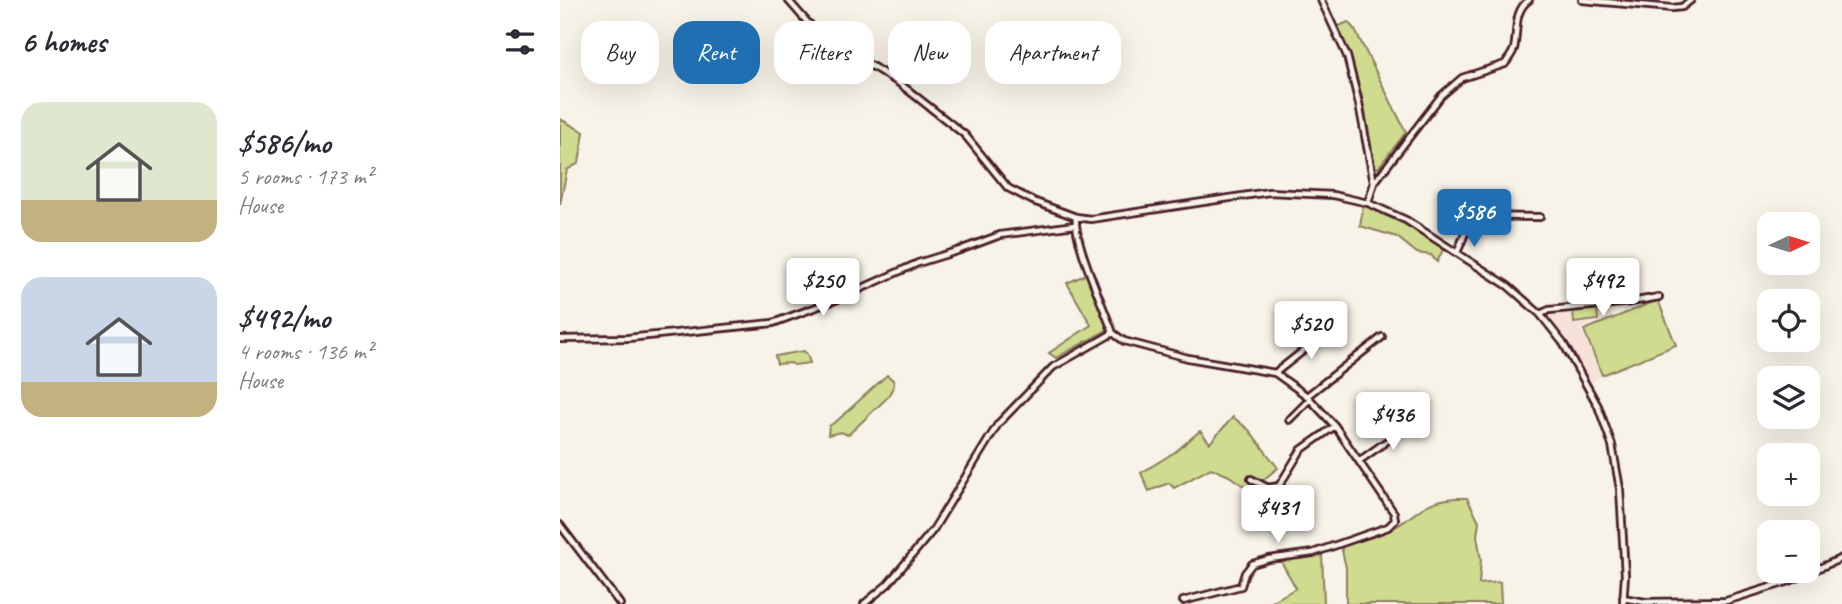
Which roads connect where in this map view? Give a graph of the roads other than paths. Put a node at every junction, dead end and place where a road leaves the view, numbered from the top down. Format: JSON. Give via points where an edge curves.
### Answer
{"nodes":[{"id":1,"x":788,"y":0,"type":"edge"},
{"id":2,"x":1321,"y":0,"type":"edge"},
{"id":3,"x":1529,"y":0,"type":"edge"},
{"id":4,"x":1582,"y":0,"type":"edge"},
{"id":5,"x":1691,"y":0,"type":"edge"},
{"id":6,"x":1374,"y":183,"type":"junction"},
{"id":7,"x":1368,"y":203,"type":"junction"},
{"id":8,"x":1076,"y":217,"type":"junction"},
{"id":9,"x":1540,"y":217,"type":"dead end"},
{"id":10,"x":1075,"y":225,"type":"junction"},
{"id":11,"x":1457,"y":253,"type":"junction"},
{"id":12,"x":1659,"y":297,"type":"dead end"},
{"id":13,"x":1540,"y":314,"type":"junction"},
{"id":14,"x":1331,"y":330,"type":"dead end"},
{"id":15,"x":1113,"y":333,"type":"junction"},
{"id":16,"x":1382,"y":337,"type":"dead end"},
{"id":17,"x":560,"y":338,"type":"edge"},
{"id":18,"x":1275,"y":373,"type":"junction"},
{"id":19,"x":1309,"y":398,"type":"junction"},
{"id":20,"x":1289,"y":420,"type":"dead end"},
{"id":21,"x":1412,"y":423,"type":"dead end"},
{"id":22,"x":1335,"y":426,"type":"junction"},
{"id":23,"x":1360,"y":461,"type":"junction"},
{"id":24,"x":1251,"y":479,"type":"dead end"},
{"id":25,"x":560,"y":525,"type":"edge"},
{"id":26,"x":1842,"y":558,"type":"edge"},
{"id":27,"x":1183,"y":601,"type":"dead end"},
{"id":28,"x":1623,"y":601,"type":"edge"},
{"id":29,"x":620,"y":604,"type":"edge"},
{"id":30,"x":864,"y":604,"type":"edge"}],
"edges":[{"from":1,"to":8,"type":"street","via":[[825,37],[900,83],[965,135],[1008,188]]},
{"from":2,"to":6,"type":"street","via":[[1347,56]]},
{"from":3,"to":6,"type":"street","via":[[1518,15],[1514,49],[1505,64],[1462,78],[1451,87]]},
{"from":4,"to":5,"type":"street","via":[[1672,8]]},
{"from":6,"to":7,"type":"street"},
{"from":7,"to":8,"type":"street","via":[[1333,195],[1269,192],[1103,218]]},
{"from":7,"to":11,"type":"street","via":[[1406,220]]},
{"from":8,"to":10,"type":"street"},
{"from":9,"to":11,"type":"street","via":[[1472,216]]},
{"from":10,"to":15,"type":"street"},
{"from":10,"to":17,"type":"street","via":[[1000,235],[772,323],[628,338]]},
{"from":11,"to":13,"type":"street","via":[[1508,286]]},
{"from":12,"to":13,"type":"street"},
{"from":13,"to":28,"type":"street","via":[[1563,343],[1598,406],[1612,445],[1620,488]]},
{"from":14,"to":18,"type":"street"},
{"from":15,"to":18,"type":"street","via":[[1124,341],[1188,358]]},
{"from":15,"to":30,"type":"street","via":[[1053,367],[998,424],[933,530],[888,584]]},
{"from":16,"to":19,"type":"street"},
{"from":18,"to":19,"type":"street"},
{"from":19,"to":20,"type":"street"},
{"from":19,"to":22,"type":"street"},
{"from":21,"to":23,"type":"street"},
{"from":22,"to":23,"type":"street"},
{"from":22,"to":24,"type":"street","via":[[1301,450],[1276,488],[1260,486]]},
{"from":23,"to":27,"type":"street","via":[[1394,513],[1391,525],[1313,553],[1252,564],[1241,586]]},
{"from":25,"to":29,"type":"street"},
{"from":26,"to":28,"type":"street","via":[[1726,601]]}]}
